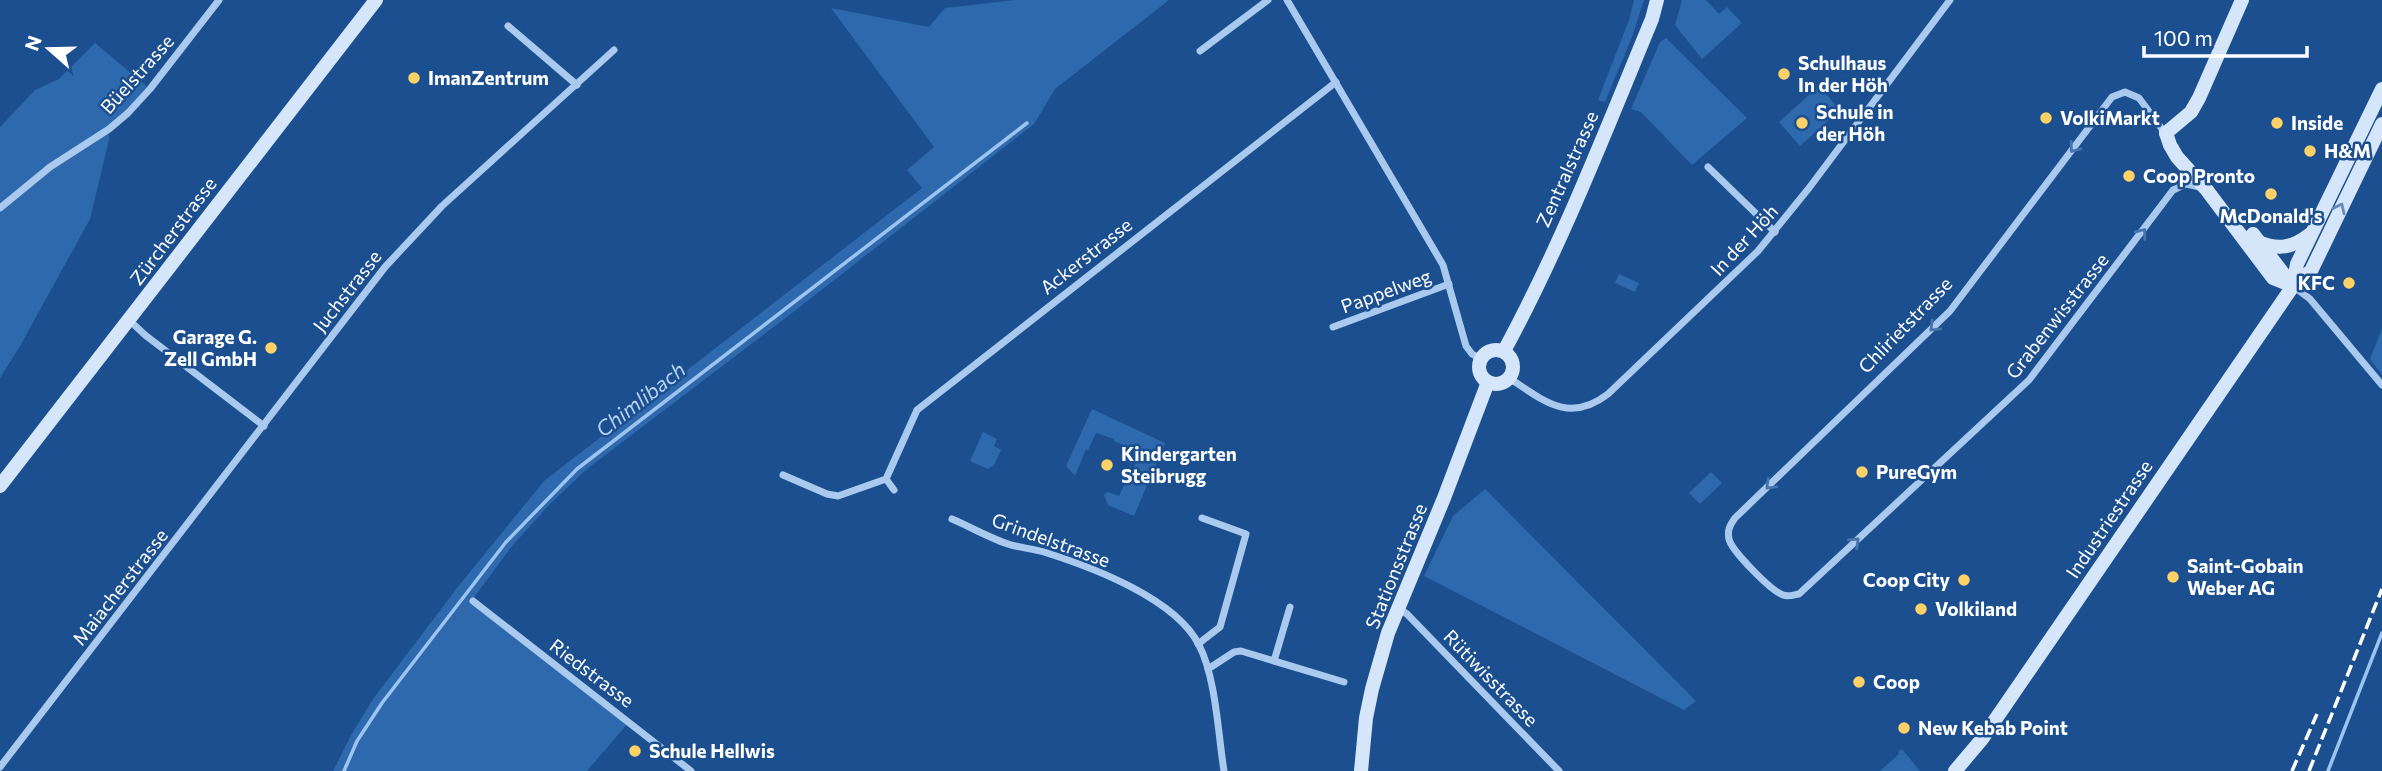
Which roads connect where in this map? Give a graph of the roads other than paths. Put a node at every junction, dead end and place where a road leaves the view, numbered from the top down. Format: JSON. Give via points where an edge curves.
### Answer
{"nodes":[{"id":1,"x":219,"y":0,"type":"edge"},
{"id":2,"x":376,"y":0,"type":"edge"},
{"id":3,"x":1268,"y":0,"type":"edge"},
{"id":4,"x":1287,"y":0,"type":"edge"},
{"id":5,"x":1657,"y":0,"type":"edge"},
{"id":6,"x":1950,"y":0,"type":"edge"},
{"id":7,"x":2242,"y":0,"type":"edge"},
{"id":8,"x":508,"y":26,"type":"dead end"},
{"id":9,"x":614,"y":50,"type":"dead end"},
{"id":10,"x":1200,"y":51,"type":"dead end"},
{"id":11,"x":1336,"y":82,"type":"junction"},
{"id":12,"x":577,"y":85,"type":"junction"},
{"id":13,"x":2382,"y":89,"type":"edge"},
{"id":14,"x":2382,"y":124,"type":"edge"},
{"id":15,"x":2166,"y":134,"type":"junction"},
{"id":16,"x":1708,"y":167,"type":"dead end"},
{"id":17,"x":2206,"y":189,"type":"junction"},
{"id":18,"x":0,"y":208,"type":"edge"},
{"id":19,"x":1775,"y":232,"type":"junction"},
{"id":20,"x":2313,"y":232,"type":"junction"},
{"id":21,"x":2258,"y":242,"type":"junction"},
{"id":22,"x":1449,"y":284,"type":"junction"},
{"id":23,"x":2293,"y":286,"type":"junction"},
{"id":24,"x":129,"y":320,"type":"junction"},
{"id":25,"x":1333,"y":327,"type":"dead end"},
{"id":26,"x":1504,"y":351,"type":"junction"},
{"id":27,"x":1480,"y":359,"type":"junction"},
{"id":28,"x":1509,"y":378,"type":"junction"},
{"id":29,"x":1488,"y":382,"type":"junction"},
{"id":30,"x":2382,"y":385,"type":"edge"},
{"id":31,"x":264,"y":426,"type":"junction"},
{"id":32,"x":783,"y":475,"type":"dead end"},
{"id":33,"x":886,"y":479,"type":"junction"},
{"id":34,"x":0,"y":486,"type":"edge"},
{"id":35,"x":894,"y":490,"type":"dead end"},
{"id":36,"x":1202,"y":518,"type":"dead end"},
{"id":37,"x":952,"y":519,"type":"dead end"},
{"id":38,"x":1805,"y":589,"type":"joint"},
{"id":39,"x":473,"y":601,"type":"dead end"},
{"id":40,"x":1290,"y":607,"type":"dead end"},
{"id":41,"x":1398,"y":608,"type":"junction"},
{"id":42,"x":1198,"y":643,"type":"junction"},
{"id":43,"x":1274,"y":661,"type":"junction"},
{"id":44,"x":1208,"y":669,"type":"junction"},
{"id":45,"x":1344,"y":682,"type":"dead end"},
{"id":46,"x":0,"y":767,"type":"edge"},
{"id":47,"x":691,"y":771,"type":"edge"},
{"id":48,"x":1224,"y":771,"type":"edge"},
{"id":49,"x":1361,"y":771,"type":"edge"},
{"id":50,"x":1559,"y":771,"type":"edge"},
{"id":51,"x":1955,"y":771,"type":"edge"}],
"edges":[{"from":1,"to":18,"type":"street","name":"Büelstrasse","via":[[128,113]]},
{"from":2,"to":24,"type":"main road","name":"Zürcherstrasse"},
{"from":3,"to":10,"type":"street"},
{"from":4,"to":11,"type":"street"},
{"from":5,"to":26,"type":"main road","name":"Zentralstrasse","via":[[1586,176]]},
{"from":6,"to":19,"type":"street","name":"In der Höh"},
{"from":7,"to":15,"type":"main road","via":[[2199,98],[2191,112]]},
{"from":8,"to":12,"type":"street"},
{"from":9,"to":12,"type":"street","name":"Juchstrasse"},
{"from":11,"to":22,"type":"street","via":[[1443,265]]},
{"from":11,"to":33,"type":"street","name":"Ackerstrasse","via":[[918,410]]},
{"from":12,"to":31,"type":"street","name":"Juchstrasse","via":[[408,241]]},
{"from":13,"to":20,"type":"main road","name":"Industriestrasse"},
{"from":23,"to":14,"type":"main road","name":"Industriestrasse","one_way":true,"via":[[2311,271]]},
{"from":15,"to":17,"type":"main road","name":"Chlirietstrasse","via":[[2177,157]]},
{"from":15,"to":21,"type":"main road","name":"Chlirietstrasse"},
{"from":15,"to":38,"type":"street","name":"Chlirietstrasse","one_way":true,"via":[[2139,98],[2125,92],[2112,97],[1950,311],[1731,524],[1728,536],[1734,550],[1775,591],[1786,596]]},
{"from":16,"to":19,"type":"street"},
{"from":17,"to":23,"type":"main road","name":"Chlirietstrasse","via":[[2273,278]]},
{"from":38,"to":17,"type":"street","name":"Grabenwisstrasse","one_way":true,"via":[[2029,380],[2174,190],[2186,184]]},
{"from":19,"to":28,"type":"street","name":"In der Höh","via":[[1717,292],[1590,406],[1569,409],[1555,405]]},
{"from":20,"to":21,"type":"main road","via":[[2287,247]]},
{"from":20,"to":23,"type":"main road","name":"Industriestrasse","via":[[2297,264]]},
{"from":21,"to":23,"type":"main road","name":"Chlirietstrasse"},
{"from":22,"to":25,"type":"street","name":"Pappelweg"},
{"from":22,"to":27,"type":"street","via":[[1466,346]]},
{"from":23,"to":30,"type":"street","via":[[2310,299]]},
{"from":23,"to":51,"type":"main road","name":"Industriestrasse","via":[[1982,739]]},
{"from":24,"to":31,"type":"street"},
{"from":24,"to":34,"type":"main road","name":"Zürcherstrasse"},
{"from":26,"to":27,"type":"main road","via":[[1491,350]]},
{"from":26,"to":28,"type":"main road","via":[[1514,366]]},
{"from":27,"to":29,"type":"main road","via":[[1481,374]]},
{"from":28,"to":29,"type":"main road","via":[[1502,383]]},
{"from":29,"to":41,"type":"main road","name":"Stationsstrasse"},
{"from":31,"to":46,"type":"street","name":"Maiacherstrasse"},
{"from":32,"to":33,"type":"street","via":[[838,496]]},
{"from":33,"to":35,"type":"street"},
{"from":36,"to":42,"type":"street","via":[[1246,534],[1220,627]]},
{"from":37,"to":42,"type":"street","name":"Grindelstrasse","via":[[1009,545],[1045,552],[1152,597]]},
{"from":39,"to":47,"type":"street","name":"Riedstrasse"},
{"from":40,"to":43,"type":"street"},
{"from":41,"to":49,"type":"main road","name":"Stationsstrasse","via":[[1372,689]]},
{"from":41,"to":50,"type":"street","name":"Rütiwisstrasse"},
{"from":42,"to":44,"type":"street","name":"Grindelstrasse"},
{"from":43,"to":44,"type":"street","via":[[1241,651]]},
{"from":43,"to":45,"type":"street"},
{"from":44,"to":48,"type":"street","name":"Grindelstrasse"}]}
